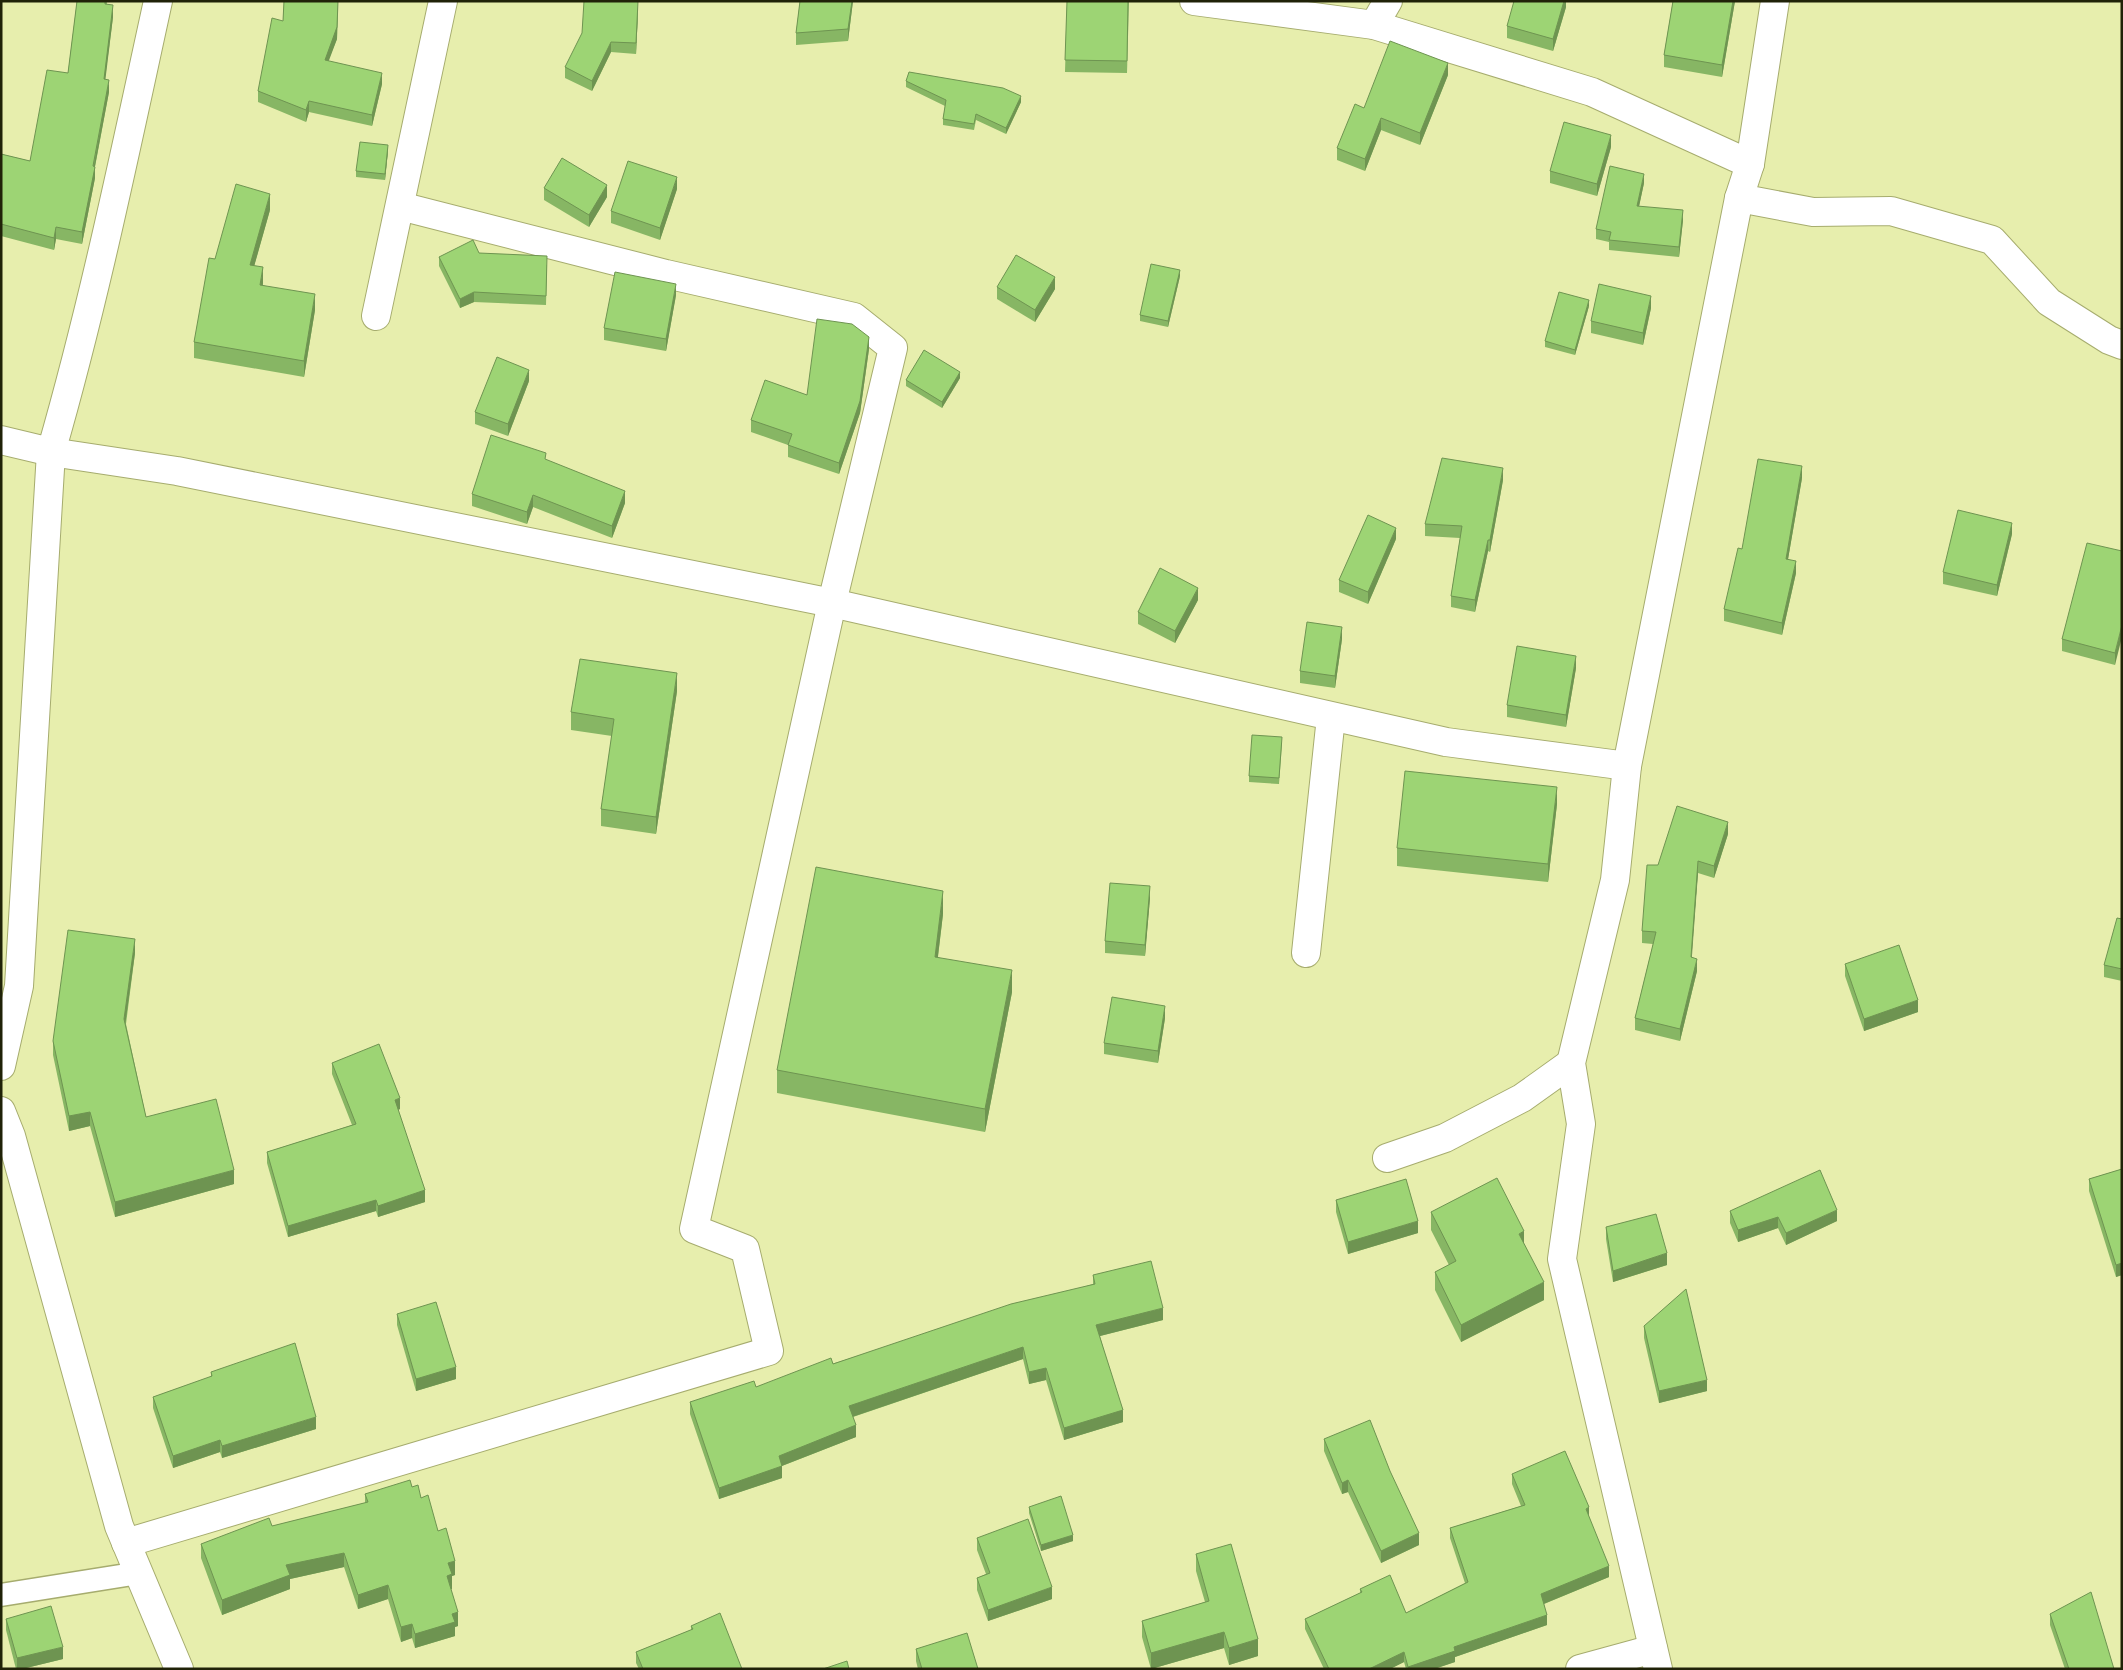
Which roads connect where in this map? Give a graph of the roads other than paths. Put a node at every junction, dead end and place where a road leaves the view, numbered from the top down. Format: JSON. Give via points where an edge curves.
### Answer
{"nodes":[{"id":1,"x":158,"y":1,"type":"edge"},
{"id":2,"x":443,"y":1,"type":"edge"},
{"id":3,"x":1194,"y":1,"type":"edge"},
{"id":4,"x":1388,"y":1,"type":"edge"},
{"id":5,"x":1775,"y":1,"type":"edge"},
{"id":6,"x":1374,"y":25,"type":"junction"},
{"id":7,"x":1750,"y":164,"type":"junction"},
{"id":8,"x":1739,"y":198,"type":"junction"},
{"id":9,"x":400,"y":206,"type":"junction"},
{"id":10,"x":376,"y":316,"type":"dead end"},
{"id":11,"x":2122,"y":345,"type":"edge"},
{"id":12,"x":1,"y":440,"type":"edge"},
{"id":13,"x":50,"y":452,"type":"junction"},
{"id":14,"x":832,"y":603,"type":"junction"},
{"id":15,"x":1331,"y":717,"type":"junction"},
{"id":16,"x":1627,"y":766,"type":"junction"},
{"id":17,"x":1306,"y":953,"type":"dead end"},
{"id":18,"x":1571,"y":1063,"type":"junction"},
{"id":19,"x":1,"y":1066,"type":"edge"},
{"id":20,"x":1,"y":1111,"type":"edge"},
{"id":21,"x":6,"y":1138,"type":"edge"},
{"id":22,"x":1387,"y":1158,"type":"dead end"},
{"id":23,"x":126,"y":1543,"type":"junction"},
{"id":24,"x":139,"y":1574,"type":"junction"},
{"id":25,"x":1,"y":1595,"type":"edge"},
{"id":26,"x":1655,"y":1659,"type":"edge"},
{"id":27,"x":179,"y":1669,"type":"edge"},
{"id":28,"x":1580,"y":1669,"type":"edge"}],
"edges":[{"from":1,"to":13,"type":"street","via":[[75,367]]},
{"from":2,"to":9,"type":"street"},
{"from":3,"to":6,"type":"street"},
{"from":4,"to":6,"type":"street"},
{"from":5,"to":7,"type":"street"},
{"from":6,"to":7,"type":"street","via":[[1592,92]]},
{"from":7,"to":8,"type":"street"},
{"from":8,"to":11,"type":"street","via":[[1813,212],[1891,211],[1992,240],[2049,302]]},
{"from":8,"to":16,"type":"street"},
{"from":9,"to":10,"type":"street"},
{"from":9,"to":14,"type":"street","via":[[666,274],[854,317],[894,348]]},
{"from":12,"to":13,"type":"street"},
{"from":13,"to":14,"type":"street","via":[[177,471]]},
{"from":13,"to":19,"type":"street","via":[[19,986]]},
{"from":14,"to":15,"type":"street"},
{"from":14,"to":23,"type":"street","via":[[694,1229],[745,1249],[769,1351]]},
{"from":15,"to":16,"type":"street","via":[[1446,742]]},
{"from":15,"to":17,"type":"street"},
{"from":16,"to":18,"type":"street","via":[[1615,880]]},
{"from":18,"to":22,"type":"street","via":[[1522,1098],[1445,1138]]},
{"from":18,"to":26,"type":"street","via":[[1581,1124],[1562,1259]]},
{"from":20,"to":21,"type":"street"},
{"from":21,"to":23,"type":"street","via":[[118,1526]]},
{"from":23,"to":24,"type":"street"},
{"from":24,"to":25,"type":"lane"},
{"from":24,"to":27,"type":"street"},
{"from":26,"to":28,"type":"street"}]}
